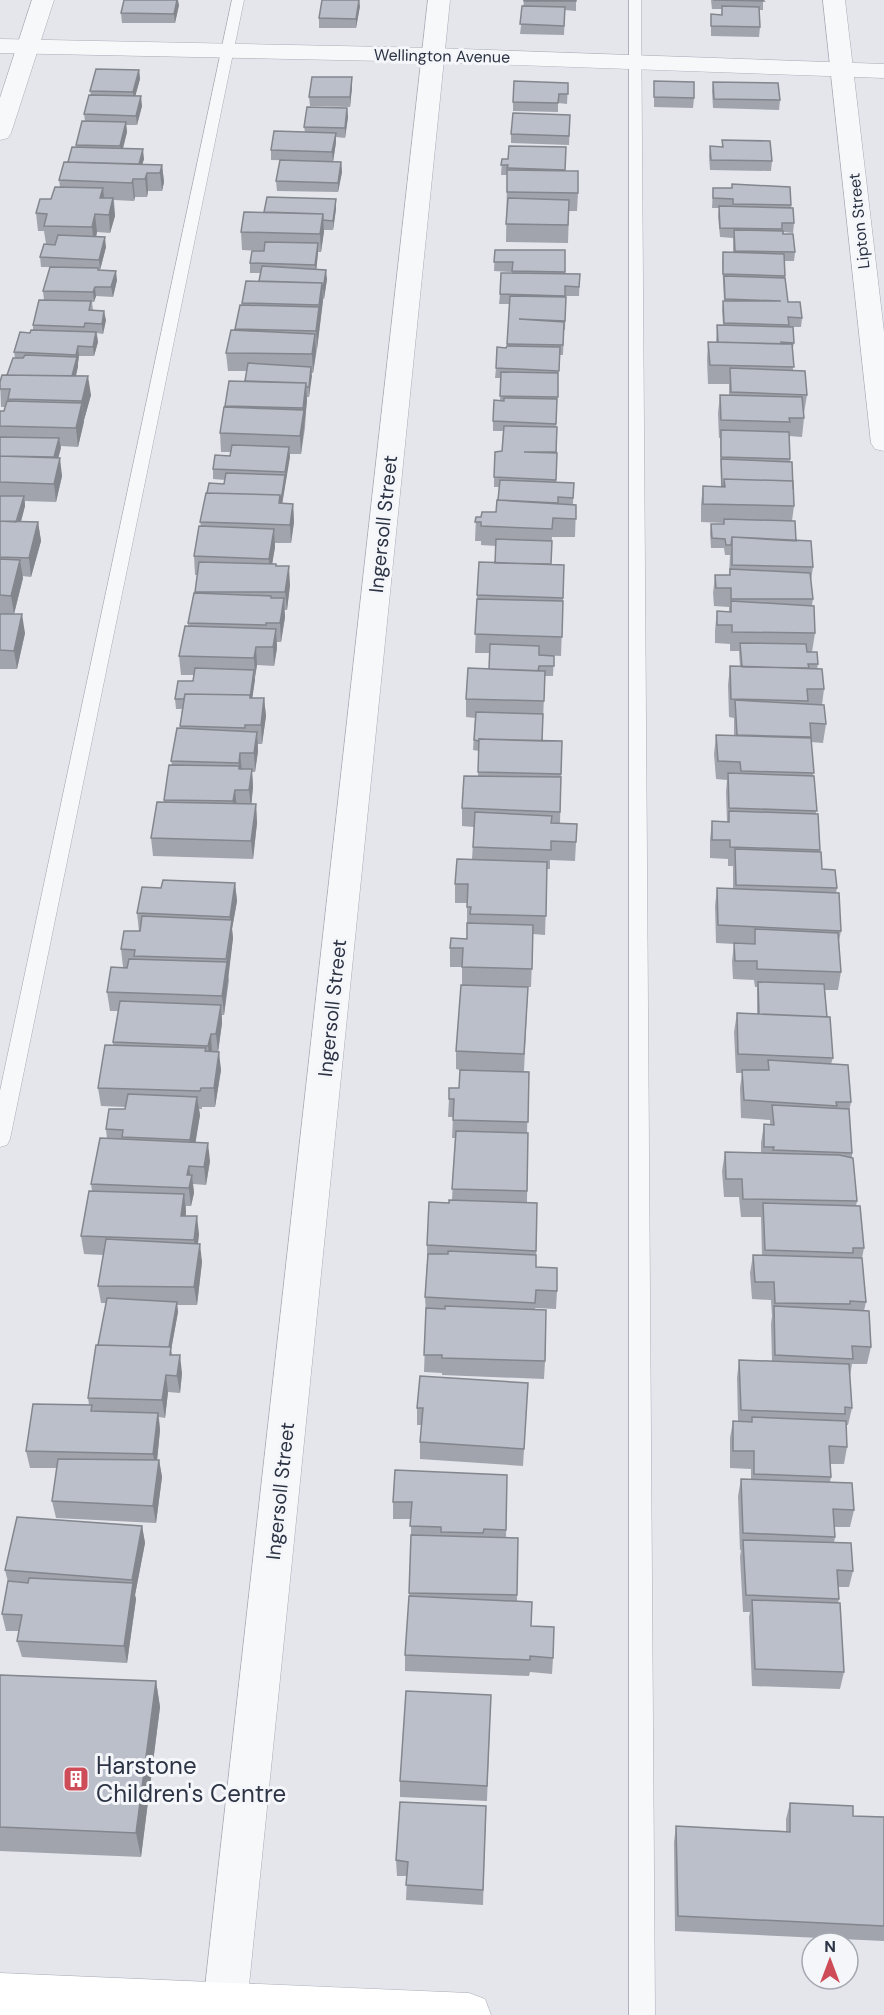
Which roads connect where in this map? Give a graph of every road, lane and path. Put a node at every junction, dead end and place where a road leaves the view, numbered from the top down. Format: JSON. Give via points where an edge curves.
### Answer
{"nodes":[{"id":1,"x":43,"y":0,"type":"edge"},
{"id":2,"x":238,"y":0,"type":"edge"},
{"id":3,"x":439,"y":0,"type":"edge"},
{"id":4,"x":635,"y":0,"type":"edge"},
{"id":5,"x":834,"y":0,"type":"edge"},
{"id":6,"x":0,"y":46,"type":"edge"},
{"id":7,"x":27,"y":46,"type":"junction"},
{"id":8,"x":227,"y":52,"type":"junction"},
{"id":9,"x":434,"y":55,"type":"junction"},
{"id":10,"x":635,"y":62,"type":"junction"},
{"id":11,"x":843,"y":70,"type":"junction"},
{"id":12,"x":884,"y":71,"type":"edge"},
{"id":13,"x":0,"y":133,"type":"edge"},
{"id":14,"x":884,"y":443,"type":"edge"},
{"id":15,"x":0,"y":1140,"type":"edge"},
{"id":16,"x":0,"y":1995,"type":"edge"},
{"id":17,"x":225,"y":2010,"type":"edge"},
{"id":18,"x":470,"y":2015,"type":"edge"},
{"id":19,"x":642,"y":2015,"type":"edge"}],
"edges":[{"from":1,"to":7,"type":"street"},
{"from":2,"to":8,"type":"lane"},
{"from":3,"to":9,"type":"street","name":"Ingersoll Street"},
{"from":4,"to":10,"type":"lane"},
{"from":5,"to":11,"type":"street","name":"Lipton Street"},
{"from":6,"to":7,"type":"street","name":"Wellington Avenue"},
{"from":7,"to":8,"type":"street","name":"Wellington Avenue"},
{"from":7,"to":13,"type":"street"},
{"from":8,"to":9,"type":"street","name":"Wellington Avenue"},
{"from":8,"to":15,"type":"lane"},
{"from":9,"to":10,"type":"street","name":"Wellington Avenue"},
{"from":9,"to":17,"type":"street","name":"Ingersoll Street"},
{"from":10,"to":11,"type":"street","name":"Wellington Avenue"},
{"from":10,"to":19,"type":"lane"},
{"from":11,"to":12,"type":"street","name":"Wellington Avenue"},
{"from":11,"to":14,"type":"street","name":"Lipton Street"},
{"from":16,"to":17,"type":"main road"},
{"from":17,"to":18,"type":"main road"}]}
